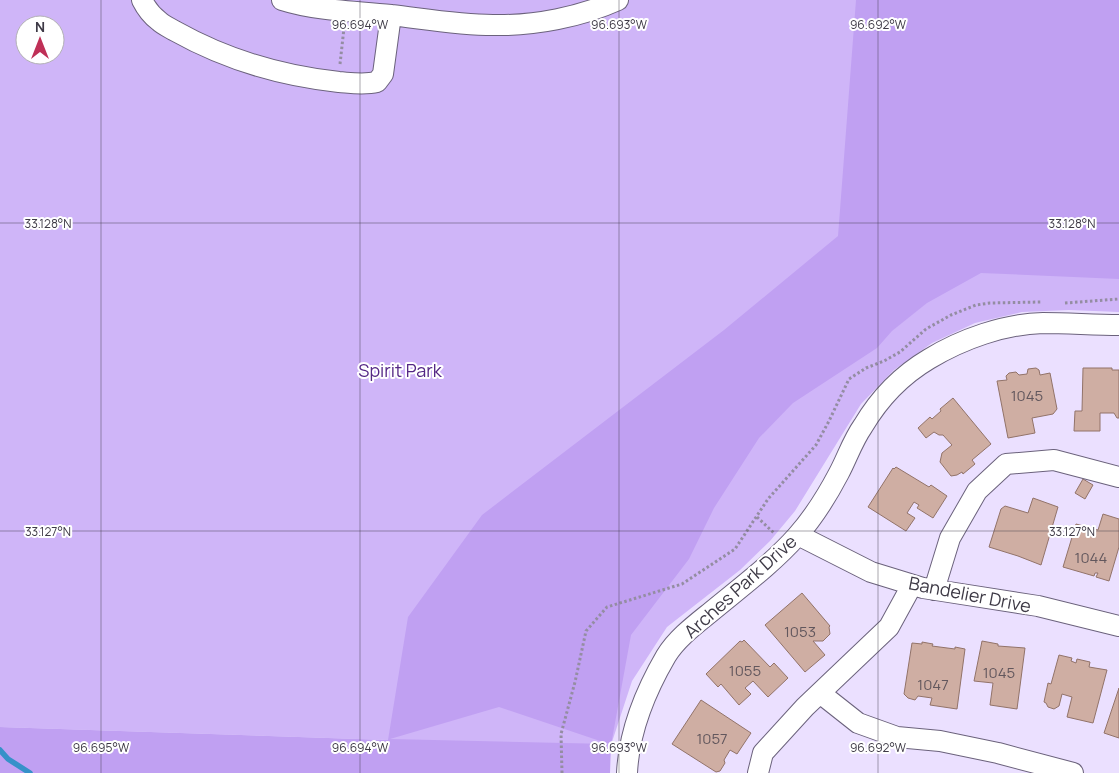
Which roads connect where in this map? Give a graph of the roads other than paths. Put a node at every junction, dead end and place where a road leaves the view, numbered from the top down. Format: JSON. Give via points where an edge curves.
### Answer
{"nodes":[{"id":1,"x":142,"y":0,"type":"edge"},
{"id":2,"x":282,"y":0,"type":"edge"},
{"id":3,"x":618,"y":0,"type":"edge"},
{"id":4,"x":391,"y":15,"type":"junction"},
{"id":5,"x":1119,"y":325,"type":"edge"},
{"id":6,"x":1119,"y":477,"type":"edge"},
{"id":7,"x":798,"y":535,"type":"junction"},
{"id":8,"x":912,"y":584,"type":"junction"},
{"id":9,"x":934,"y":590,"type":"junction"},
{"id":10,"x":1119,"y":626,"type":"edge"},
{"id":11,"x":820,"y":693,"type":"junction"},
{"id":12,"x":627,"y":773,"type":"edge"},
{"id":13,"x":758,"y":773,"type":"edge"},
{"id":14,"x":1074,"y":773,"type":"edge"}],
"edges":[{"from":1,"to":4,"type":"street","via":[[159,22],[224,55],[319,80],[366,85],[377,82],[382,74]]},
{"from":2,"to":4,"type":"street","via":[[314,7]]},
{"from":3,"to":4,"type":"street","via":[[579,14],[494,26]]},
{"from":5,"to":7,"type":"street","name":"Arches Park Drive","via":[[1042,323],[1010,327],[978,336],[928,360],[900,380],[862,426],[839,473]]},
{"from":6,"to":9,"type":"street","via":[[1054,460],[1006,464],[972,499],[950,538]]},
{"from":7,"to":8,"type":"street","name":"Bandelier Drive","via":[[871,572]]},
{"from":7,"to":12,"type":"street","name":"Arches Park Drive","via":[[687,632],[667,655],[637,716],[628,751]]},
{"from":8,"to":9,"type":"street","name":"Bandelier Drive"},
{"from":8,"to":11,"type":"street","via":[[889,627]]},
{"from":9,"to":10,"type":"street","name":"Bandelier Drive","via":[[1038,606]]},
{"from":11,"to":13,"type":"street","via":[[763,753]]},
{"from":11,"to":14,"type":"street","via":[[858,723],[897,737],[940,741]]}]}
